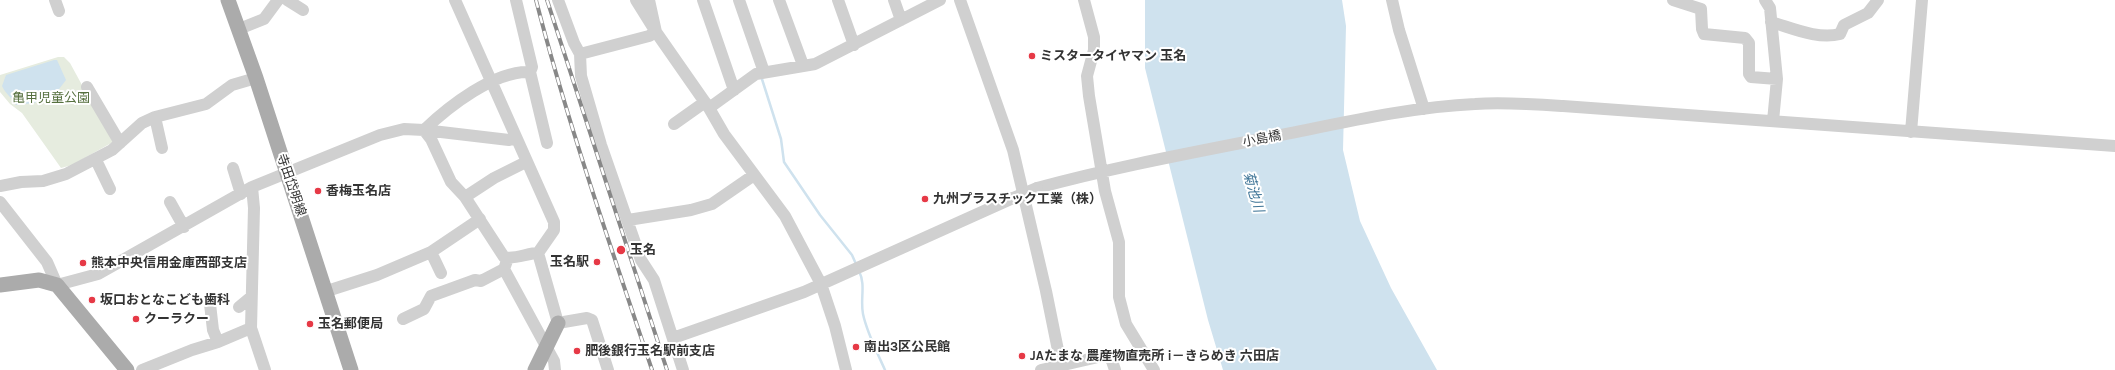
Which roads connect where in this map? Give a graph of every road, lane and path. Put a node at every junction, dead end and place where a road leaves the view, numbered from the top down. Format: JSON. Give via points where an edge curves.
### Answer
{"nodes":[{"id":1,"x":228,"y":0,"type":"edge"},
{"id":2,"x":278,"y":0,"type":"edge"},
{"id":3,"x":287,"y":0,"type":"edge"},
{"id":4,"x":455,"y":0,"type":"edge"},
{"id":5,"x":516,"y":0,"type":"edge"},
{"id":6,"x":558,"y":0,"type":"edge"},
{"id":7,"x":636,"y":0,"type":"edge"},
{"id":8,"x":649,"y":0,"type":"edge"},
{"id":9,"x":703,"y":0,"type":"edge"},
{"id":10,"x":739,"y":0,"type":"edge"},
{"id":11,"x":779,"y":0,"type":"edge"},
{"id":12,"x":838,"y":0,"type":"edge"},
{"id":13,"x":894,"y":0,"type":"edge"},
{"id":14,"x":940,"y":0,"type":"edge"},
{"id":15,"x":960,"y":0,"type":"edge"},
{"id":16,"x":1084,"y":0,"type":"edge"},
{"id":17,"x":1392,"y":0,"type":"edge"},
{"id":18,"x":1673,"y":0,"type":"edge"},
{"id":19,"x":1765,"y":0,"type":"edge"},
{"id":20,"x":1878,"y":0,"type":"edge"},
{"id":21,"x":1922,"y":0,"type":"edge"},
{"id":22,"x":303,"y":10,"type":"dead end"},
{"id":23,"x":901,"y":20,"type":"junction"},
{"id":24,"x":1771,"y":22,"type":"junction"},
{"id":25,"x":239,"y":29,"type":"junction"},
{"id":26,"x":656,"y":32,"type":"junction"},
{"id":27,"x":854,"y":45,"type":"junction"},
{"id":28,"x":580,"y":54,"type":"junction"},
{"id":29,"x":803,"y":65,"type":"junction"},
{"id":30,"x":530,"y":72,"type":"junction"},
{"id":31,"x":761,"y":73,"type":"junction"},
{"id":32,"x":256,"y":78,"type":"junction"},
{"id":33,"x":1777,"y":79,"type":"junction"},
{"id":34,"x":491,"y":82,"type":"junction"},
{"id":35,"x":87,"y":87,"type":"dead end"},
{"id":36,"x":734,"y":90,"type":"junction"},
{"id":37,"x":707,"y":105,"type":"junction"},
{"id":38,"x":1420,"y":110,"type":"junction"},
{"id":39,"x":155,"y":117,"type":"junction"},
{"id":40,"x":1774,"y":122,"type":"junction"},
{"id":41,"x":674,"y":124,"type":"dead end"},
{"id":42,"x":424,"y":130,"type":"junction"},
{"id":43,"x":1911,"y":132,"type":"junction"},
{"id":44,"x":516,"y":138,"type":"junction"},
{"id":45,"x":120,"y":143,"type":"junction"},
{"id":46,"x":547,"y":143,"type":"dead end"},
{"id":47,"x":2115,"y":146,"type":"edge"},
{"id":48,"x":162,"y":148,"type":"dead end"},
{"id":49,"x":96,"y":160,"type":"junction"},
{"id":50,"x":526,"y":162,"type":"junction"},
{"id":51,"x":233,"y":168,"type":"dead end"},
{"id":52,"x":1106,"y":170,"type":"junction"},
{"id":53,"x":286,"y":172,"type":"junction"},
{"id":54,"x":754,"y":176,"type":"junction"},
{"id":55,"x":0,"y":186,"type":"edge"},
{"id":56,"x":252,"y":187,"type":"junction"},
{"id":57,"x":110,"y":189,"type":"dead end"},
{"id":58,"x":241,"y":194,"type":"junction"},
{"id":59,"x":465,"y":197,"type":"junction"},
{"id":60,"x":0,"y":202,"type":"edge"},
{"id":61,"x":170,"y":202,"type":"dead end"},
{"id":62,"x":480,"y":219,"type":"junction"},
{"id":63,"x":628,"y":220,"type":"junction"},
{"id":64,"x":184,"y":227,"type":"junction"},
{"id":65,"x":431,"y":252,"type":"junction"},
{"id":66,"x":538,"y":253,"type":"junction"},
{"id":67,"x":506,"y":264,"type":"junction"},
{"id":68,"x":441,"y":273,"type":"dead end"},
{"id":69,"x":481,"y":281,"type":"junction"},
{"id":70,"x":821,"y":284,"type":"junction"},
{"id":71,"x":0,"y":285,"type":"edge"},
{"id":72,"x":57,"y":285,"type":"junction"},
{"id":73,"x":471,"y":290,"type":"dead end"},
{"id":74,"x":327,"y":291,"type":"junction"},
{"id":75,"x":251,"y":297,"type":"junction"},
{"id":76,"x":210,"y":304,"type":"dead end"},
{"id":77,"x":239,"y":307,"type":"dead end"},
{"id":78,"x":403,"y":319,"type":"dead end"},
{"id":79,"x":558,"y":323,"type":"junction"},
{"id":80,"x":251,"y":328,"type":"junction"},
{"id":81,"x":672,"y":338,"type":"junction"},
{"id":82,"x":218,"y":342,"type":"junction"},
{"id":83,"x":545,"y":346,"type":"junction"},
{"id":84,"x":1061,"y":368,"type":"edge"},
{"id":85,"x":127,"y":370,"type":"edge"},
{"id":86,"x":142,"y":370,"type":"edge"},
{"id":87,"x":265,"y":370,"type":"edge"},
{"id":88,"x":352,"y":370,"type":"edge"},
{"id":89,"x":534,"y":370,"type":"edge"},
{"id":90,"x":555,"y":370,"type":"edge"},
{"id":91,"x":608,"y":370,"type":"edge"},
{"id":92,"x":683,"y":370,"type":"edge"},
{"id":93,"x":846,"y":370,"type":"edge"},
{"id":94,"x":1041,"y":370,"type":"edge"},
{"id":95,"x":1115,"y":370,"type":"edge"},
{"id":96,"x":1154,"y":370,"type":"edge"}],
"edges":[{"from":1,"to":25,"type":"main road","name":"寺田岱明線"},
{"from":2,"to":25,"type":"street","via":[[264,19]]},
{"from":3,"to":22,"type":"street"},
{"from":4,"to":34,"type":"street"},
{"from":5,"to":30,"type":"street","via":[[532,68]]},
{"from":6,"to":28,"type":"street"},
{"from":7,"to":26,"type":"street"},
{"from":8,"to":26,"type":"street"},
{"from":9,"to":36,"type":"street"},
{"from":10,"to":31,"type":"street"},
{"from":11,"to":29,"type":"street"},
{"from":12,"to":27,"type":"street"},
{"from":13,"to":23,"type":"street"},
{"from":14,"to":23,"type":"street"},
{"from":15,"to":84,"type":"street","via":[[1013,150]]},
{"from":16,"to":52,"type":"street","via":[[1094,37],[1094,50],[1087,76]]},
{"from":17,"to":38,"type":"street"},
{"from":18,"to":33,"type":"street","via":[[1701,9],[1704,34],[1745,38],[1749,42],[1751,77]]},
{"from":19,"to":24,"type":"street","via":[[1770,8]]},
{"from":20,"to":24,"type":"street","via":[[1868,13],[1844,25],[1840,34],[1834,36],[1807,33]]},
{"from":21,"to":43,"type":"street"},
{"from":23,"to":27,"type":"street"},
{"from":24,"to":33,"type":"street"},
{"from":25,"to":32,"type":"main road","name":"寺田岱明線"},
{"from":26,"to":28,"type":"street"},
{"from":26,"to":37,"type":"street"},
{"from":27,"to":29,"type":"street","via":[[815,64]]},
{"from":28,"to":63,"type":"street","via":[[581,76],[593,120]]},
{"from":29,"to":31,"type":"street"},
{"from":30,"to":34,"type":"street"},
{"from":30,"to":46,"type":"street"},
{"from":31,"to":36,"type":"street"},
{"from":32,"to":39,"type":"street","via":[[232,85],[206,104]]},
{"from":32,"to":53,"type":"main road","name":"寺田岱明線"},
{"from":33,"to":40,"type":"street"},
{"from":34,"to":42,"type":"street","via":[[466,95]]},
{"from":34,"to":44,"type":"street"},
{"from":35,"to":45,"type":"street"},
{"from":36,"to":37,"type":"street"},
{"from":37,"to":41,"type":"street"},
{"from":37,"to":54,"type":"street"},
{"from":38,"to":40,"type":"street","name":"小島橋","via":[[1474,104],[1515,103]]},
{"from":38,"to":52,"type":"street","name":"小島橋"},
{"from":39,"to":45,"type":"street","via":[[142,123]]},
{"from":39,"to":48,"type":"street"},
{"from":40,"to":43,"type":"street","name":"小島橋"},
{"from":42,"to":44,"type":"street","via":[[509,140]]},
{"from":42,"to":53,"type":"street","via":[[404,130],[380,135]]},
{"from":42,"to":59,"type":"street","via":[[431,139],[451,182]]},
{"from":43,"to":47,"type":"street","name":"小島橋"},
{"from":44,"to":50,"type":"street"},
{"from":45,"to":49,"type":"street"},
{"from":49,"to":55,"type":"street","via":[[43,181]]},
{"from":49,"to":57,"type":"street"},
{"from":50,"to":59,"type":"street","via":[[494,178]]},
{"from":50,"to":66,"type":"street","via":[[554,222],[554,230]]},
{"from":51,"to":58,"type":"street"},
{"from":52,"to":70,"type":"street","name":"小島橋","bridge":true,"via":[[1036,188]]},
{"from":52,"to":96,"type":"street","via":[[1105,191],[1119,242],[1119,297],[1126,324]]},
{"from":53,"to":56,"type":"street"},
{"from":53,"to":74,"type":"main road","name":"寺田岱明線"},
{"from":54,"to":63,"type":"street","via":[[712,204],[692,210]]},
{"from":54,"to":70,"type":"street","via":[[785,216]]},
{"from":56,"to":58,"type":"street"},
{"from":56,"to":75,"type":"street","via":[[254,208],[246,246]]},
{"from":58,"to":64,"type":"street"},
{"from":59,"to":62,"type":"street"},
{"from":60,"to":72,"type":"street","via":[[47,262]]},
{"from":61,"to":64,"type":"street"},
{"from":62,"to":65,"type":"street"},
{"from":62,"to":67,"type":"street"},
{"from":63,"to":81,"type":"street","via":[[641,260],[654,280]]},
{"from":64,"to":72,"type":"street","via":[[98,274]]},
{"from":65,"to":68,"type":"street"},
{"from":65,"to":74,"type":"street","via":[[377,275]]},
{"from":66,"to":67,"type":"street","via":[[529,253]]},
{"from":66,"to":79,"type":"street"},
{"from":67,"to":69,"type":"street"},
{"from":67,"to":83,"type":"street"},
{"from":69,"to":73,"type":"street"},
{"from":69,"to":78,"type":"street","via":[[475,280],[451,290],[441,291],[431,296],[424,309]]},
{"from":70,"to":81,"type":"street","name":"小島橋"},
{"from":70,"to":93,"type":"street"},
{"from":71,"to":72,"type":"main road","via":[[39,280]]},
{"from":72,"to":85,"type":"main road"},
{"from":74,"to":88,"type":"main road","name":"寺田岱明線"},
{"from":75,"to":77,"type":"street"},
{"from":75,"to":80,"type":"street"},
{"from":76,"to":82,"type":"street","via":[[213,330]]},
{"from":79,"to":83,"type":"main road"},
{"from":79,"to":91,"type":"street","via":[[587,318],[592,320]]},
{"from":80,"to":82,"type":"street"},
{"from":80,"to":87,"type":"street"},
{"from":81,"to":92,"type":"street"},
{"from":82,"to":86,"type":"street"},
{"from":83,"to":89,"type":"main road"},
{"from":83,"to":90,"type":"street","via":[[554,361]]},
{"from":84,"to":94,"type":"street"},
{"from":84,"to":95,"type":"street","via":[[1107,355]]}]}
